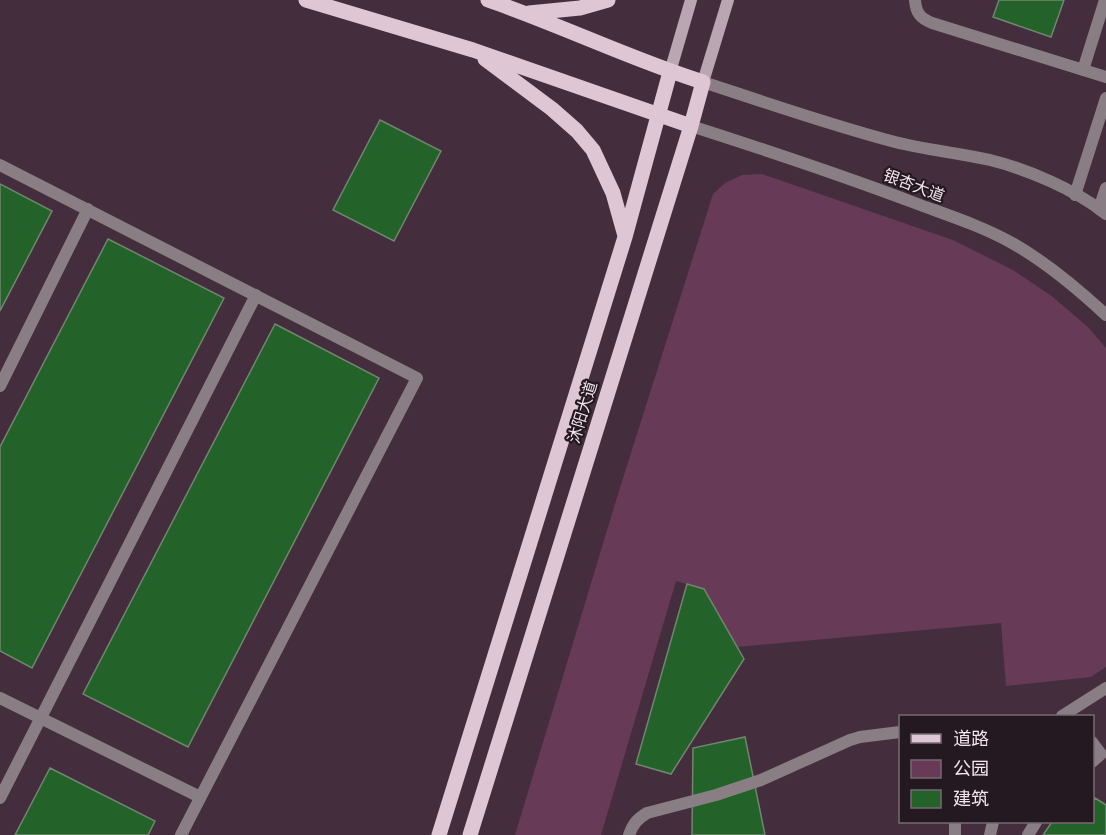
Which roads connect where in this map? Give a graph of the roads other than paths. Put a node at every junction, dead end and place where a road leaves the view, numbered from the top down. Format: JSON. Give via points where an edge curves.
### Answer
{"nodes":[{"id":1,"x":306,"y":0,"type":"edge"},
{"id":2,"x":488,"y":0,"type":"edge"},
{"id":3,"x":608,"y":0,"type":"edge"},
{"id":4,"x":692,"y":0,"type":"edge"},
{"id":5,"x":728,"y":0,"type":"edge"},
{"id":6,"x":915,"y":0,"type":"edge"},
{"id":7,"x":1105,"y":0,"type":"edge"},
{"id":8,"x":527,"y":14,"type":"junction"},
{"id":9,"x":473,"y":50,"type":"junction"},
{"id":10,"x":1083,"y":70,"type":"junction"},
{"id":11,"x":669,"y":72,"type":"junction"},
{"id":12,"x":1106,"y":77,"type":"edge"},
{"id":13,"x":703,"y":82,"type":"junction"},
{"id":14,"x":1106,"y":98,"type":"edge"},
{"id":15,"x":657,"y":115,"type":"junction"},
{"id":16,"x":690,"y":126,"type":"junction"},
{"id":17,"x":0,"y":165,"type":"edge"},
{"id":18,"x":1106,"y":188,"type":"edge"},
{"id":19,"x":1074,"y":195,"type":"junction"},
{"id":20,"x":88,"y":209,"type":"junction"},
{"id":21,"x":1103,"y":211,"type":"edge"},
{"id":22,"x":625,"y":237,"type":"junction"},
{"id":23,"x":256,"y":295,"type":"junction"},
{"id":24,"x":1106,"y":315,"type":"edge"},
{"id":25,"x":0,"y":386,"type":"edge"},
{"id":26,"x":1106,"y":688,"type":"edge"},
{"id":27,"x":0,"y":698,"type":"edge"},
{"id":28,"x":1069,"y":715,"type":"edge"},
{"id":29,"x":40,"y":717,"type":"junction"},
{"id":30,"x":899,"y":732,"type":"edge"},
{"id":31,"x":1094,"y":745,"type":"edge"},
{"id":32,"x":1094,"y":760,"type":"edge"},
{"id":33,"x":200,"y":797,"type":"junction"},
{"id":34,"x":0,"y":798,"type":"edge"},
{"id":35,"x":181,"y":835,"type":"edge"},
{"id":36,"x":439,"y":835,"type":"edge"},
{"id":37,"x":471,"y":835,"type":"edge"},
{"id":38,"x":629,"y":835,"type":"edge"}],
"edges":[{"from":1,"to":9,"type":"main road"},
{"from":2,"to":8,"type":"main road"},
{"from":3,"to":8,"type":"main road","via":[[580,8]]},
{"from":4,"to":11,"type":"main road","name":"沐阳大道"},
{"from":5,"to":13,"type":"main road","name":"沐阳大道"},
{"from":6,"to":10,"type":"street","via":[[918,15],[924,20]]},
{"from":7,"to":10,"type":"street"},
{"from":8,"to":11,"type":"main road"},
{"from":9,"to":15,"type":"main road"},
{"from":9,"to":22,"type":"main road","via":[[552,109],[593,150],[613,193]]},
{"from":10,"to":12,"type":"street"},
{"from":11,"to":13,"type":"main road"},
{"from":11,"to":15,"type":"main road","name":"沐阳大道"},
{"from":13,"to":16,"type":"main road","name":"沐阳大道"},
{"from":13,"to":19,"type":"street","name":"银杏大道","via":[[914,147],[991,160],[1023,170]]},
{"from":14,"to":19,"type":"street"},
{"from":15,"to":16,"type":"main road"},
{"from":15,"to":22,"type":"main road","name":"沐阳大道"},
{"from":16,"to":24,"type":"street","name":"银杏大道","via":[[837,174],[1012,242],[1084,294]]},
{"from":16,"to":37,"type":"main road","name":"沐阳大道"},
{"from":17,"to":20,"type":"street"},
{"from":18,"to":21,"type":"street"},
{"from":19,"to":21,"type":"street","name":"银杏大道"},
{"from":20,"to":23,"type":"street"},
{"from":20,"to":25,"type":"street"},
{"from":22,"to":36,"type":"main road","name":"沐阳大道"},
{"from":23,"to":29,"type":"street"},
{"from":23,"to":33,"type":"street","via":[[417,378]]},
{"from":26,"to":28,"type":"street"},
{"from":27,"to":29,"type":"street"},
{"from":29,"to":33,"type":"street"},
{"from":29,"to":34,"type":"street"},
{"from":30,"to":38,"type":"street","via":[[850,740],[752,783],[647,813],[633,824]]},
{"from":31,"to":32,"type":"street","via":[[1101,754]]},
{"from":33,"to":35,"type":"street"}]}
